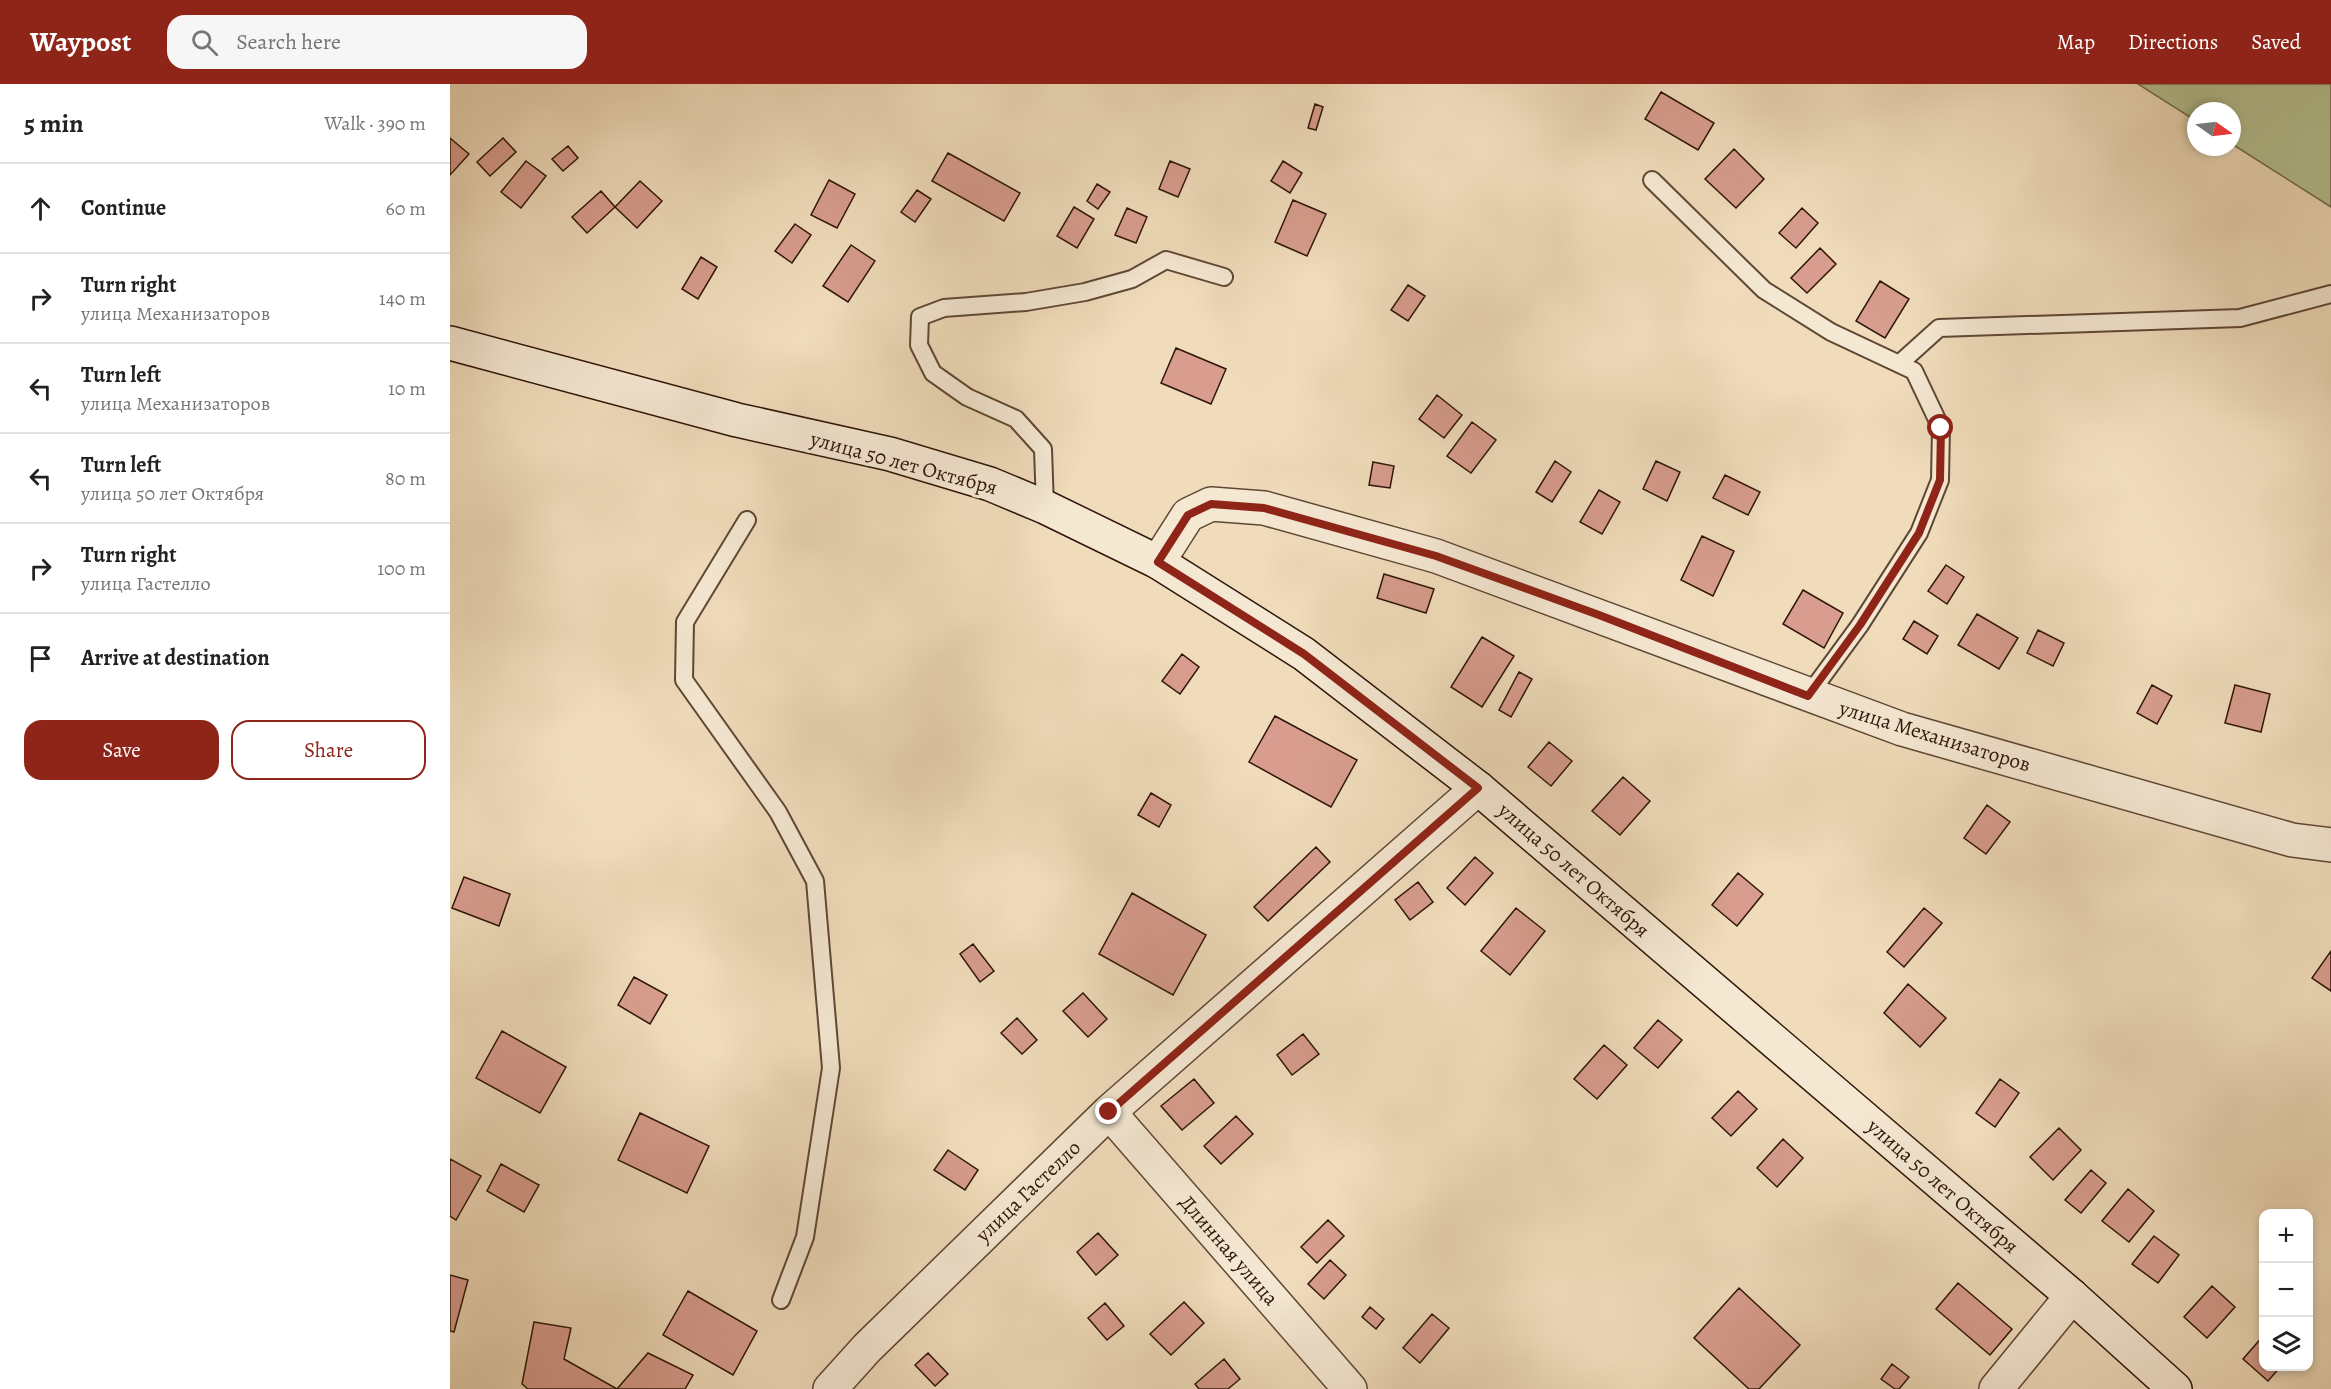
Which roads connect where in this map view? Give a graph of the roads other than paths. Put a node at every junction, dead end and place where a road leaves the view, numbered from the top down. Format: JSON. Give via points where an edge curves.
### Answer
{"nodes":[{"id":1,"x":1652,"y":180,"type":"dead end"},
{"id":2,"x":1224,"y":277,"type":"dead end"},
{"id":3,"x":2331,"y":294,"type":"edge"},
{"id":4,"x":450,"y":344,"type":"edge"},
{"id":5,"x":1899,"y":364,"type":"junction"},
{"id":6,"x":1045,"y":507,"type":"junction"},
{"id":7,"x":747,"y":520,"type":"dead end"},
{"id":8,"x":1158,"y":562,"type":"junction"},
{"id":9,"x":1808,"y":696,"type":"junction"},
{"id":10,"x":1478,"y":788,"type":"junction"},
{"id":11,"x":2331,"y":845,"type":"edge"},
{"id":12,"x":1109,"y":1112,"type":"junction"},
{"id":13,"x":2072,"y":1296,"type":"junction"},
{"id":14,"x":781,"y":1300,"type":"dead end"},
{"id":15,"x":830,"y":1389,"type":"edge"},
{"id":16,"x":1350,"y":1389,"type":"edge"},
{"id":17,"x":1996,"y":1389,"type":"edge"},
{"id":18,"x":2175,"y":1389,"type":"edge"}],
"edges":[{"from":1,"to":5,"type":"lane","via":[[1764,290],[1831,332]]},
{"from":2,"to":6,"type":"lane","via":[[1166,260],[1132,279],[1085,292],[1026,302],[944,308],[920,317],[919,345],[933,373],[967,397],[1017,419],[1043,449]]},
{"from":3,"to":5,"type":"lane","via":[[2240,318],[1940,327]]},
{"from":4,"to":6,"type":"street","name":"улица 50 лет Октября","via":[[737,420],[890,454],[990,484]]},
{"from":5,"to":9,"type":"lane","via":[[1914,371],[1941,428],[1940,480],[1919,533],[1860,625]]},
{"from":6,"to":8,"type":"street","name":"улица 50 лет Октября"},
{"from":7,"to":14,"type":"lane","via":[[685,622],[684,680],[778,812],[815,881],[831,1068],[805,1237]]},
{"from":8,"to":9,"type":"street","name":"улица Механизаторов","via":[[1188,515],[1211,504],[1264,508],[1436,556]]},
{"from":8,"to":10,"type":"street","name":"улица 50 лет Октября","via":[[1304,654]]},
{"from":9,"to":11,"type":"street","name":"улица Механизаторов","via":[[1902,729],[2292,840]]},
{"from":10,"to":12,"type":"street","name":"улица Гастелло"},
{"from":10,"to":13,"type":"street","name":"улица 50 лет Октября"},
{"from":12,"to":15,"type":"street","name":"улица Гастелло","via":[[875,1340]]},
{"from":12,"to":16,"type":"street","name":"Длинная улица"},
{"from":13,"to":17,"type":"street"},
{"from":13,"to":18,"type":"street","name":"улица 50 лет Октября"}]}
